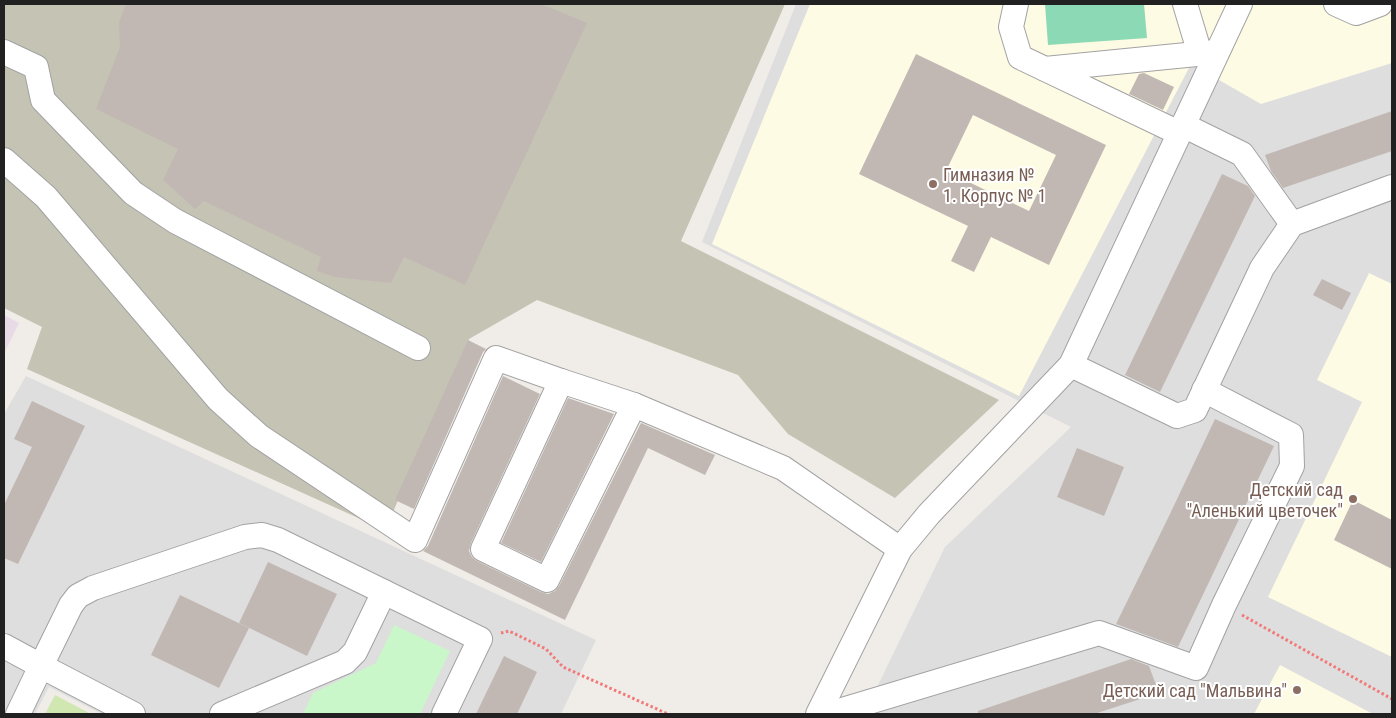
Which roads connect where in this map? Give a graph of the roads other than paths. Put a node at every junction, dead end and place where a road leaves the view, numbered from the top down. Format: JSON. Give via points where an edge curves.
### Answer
{"nodes":[{"id":1,"x":1016,"y":4,"type":"edge"},
{"id":2,"x":1185,"y":4,"type":"edge"},
{"id":3,"x":1240,"y":4,"type":"edge"},
{"id":4,"x":1336,"y":4,"type":"edge"},
{"id":5,"x":1380,"y":4,"type":"edge"},
{"id":6,"x":4,"y":52,"type":"edge"},
{"id":7,"x":1209,"y":53,"type":"junction"},
{"id":8,"x":1045,"y":69,"type":"junction"},
{"id":9,"x":1181,"y":129,"type":"junction"},
{"id":10,"x":4,"y":160,"type":"edge"},
{"id":11,"x":1392,"y":187,"type":"edge"},
{"id":12,"x":1292,"y":224,"type":"junction"},
{"id":13,"x":418,"y":348,"type":"dead end"},
{"id":14,"x":1071,"y":365,"type":"junction"},
{"id":15,"x":561,"y":381,"type":"junction"},
{"id":16,"x":1204,"y":390,"type":"junction"},
{"id":17,"x":634,"y":405,"type":"junction"},
{"id":18,"x":900,"y":549,"type":"junction"},
{"id":19,"x":384,"y":592,"type":"junction"},
{"id":20,"x":4,"y":646,"type":"edge"},
{"id":21,"x":41,"y":666,"type":"junction"},
{"id":22,"x":18,"y":714,"type":"edge"},
{"id":23,"x":133,"y":714,"type":"edge"},
{"id":24,"x":222,"y":714,"type":"edge"},
{"id":25,"x":444,"y":714,"type":"edge"},
{"id":26,"x":818,"y":714,"type":"edge"},
{"id":27,"x":829,"y":714,"type":"edge"}],
"edges":[{"from":1,"to":8,"type":"street","via":[[1011,27],[1020,58]]},
{"from":2,"to":7,"type":"street"},
{"from":3,"to":7,"type":"street"},
{"from":4,"to":5,"type":"street","via":[[1356,13]]},
{"from":6,"to":13,"type":"street","via":[[36,67],[43,100],[133,193],[175,221]]},
{"from":7,"to":8,"type":"street"},
{"from":7,"to":9,"type":"street"},
{"from":8,"to":9,"type":"street"},
{"from":9,"to":12,"type":"street","via":[[1242,154]]},
{"from":9,"to":14,"type":"street"},
{"from":10,"to":15,"type":"street","via":[[46,197],[218,399],[259,436],[415,540],[496,358]]},
{"from":11,"to":12,"type":"street"},
{"from":12,"to":16,"type":"street","via":[[1262,268]]},
{"from":14,"to":16,"type":"street","via":[[1177,416],[1195,410]]},
{"from":14,"to":18,"type":"street","via":[[929,514]]},
{"from":15,"to":17,"type":"street"},
{"from":15,"to":17,"type":"street","via":[[483,549],[547,580]]},
{"from":16,"to":27,"type":"street","via":[[1291,435],[1292,466],[1196,668],[1099,633]]},
{"from":17,"to":18,"type":"street","via":[[783,468]]},
{"from":18,"to":26,"type":"street"},
{"from":19,"to":21,"type":"street","via":[[278,540],[262,535],[245,537],[93,588],[78,596]]},
{"from":19,"to":24,"type":"street","via":[[355,652],[345,662]]},
{"from":19,"to":25,"type":"street","via":[[480,639]]},
{"from":20,"to":21,"type":"street"},
{"from":21,"to":22,"type":"street"},
{"from":21,"to":23,"type":"street"}]}
